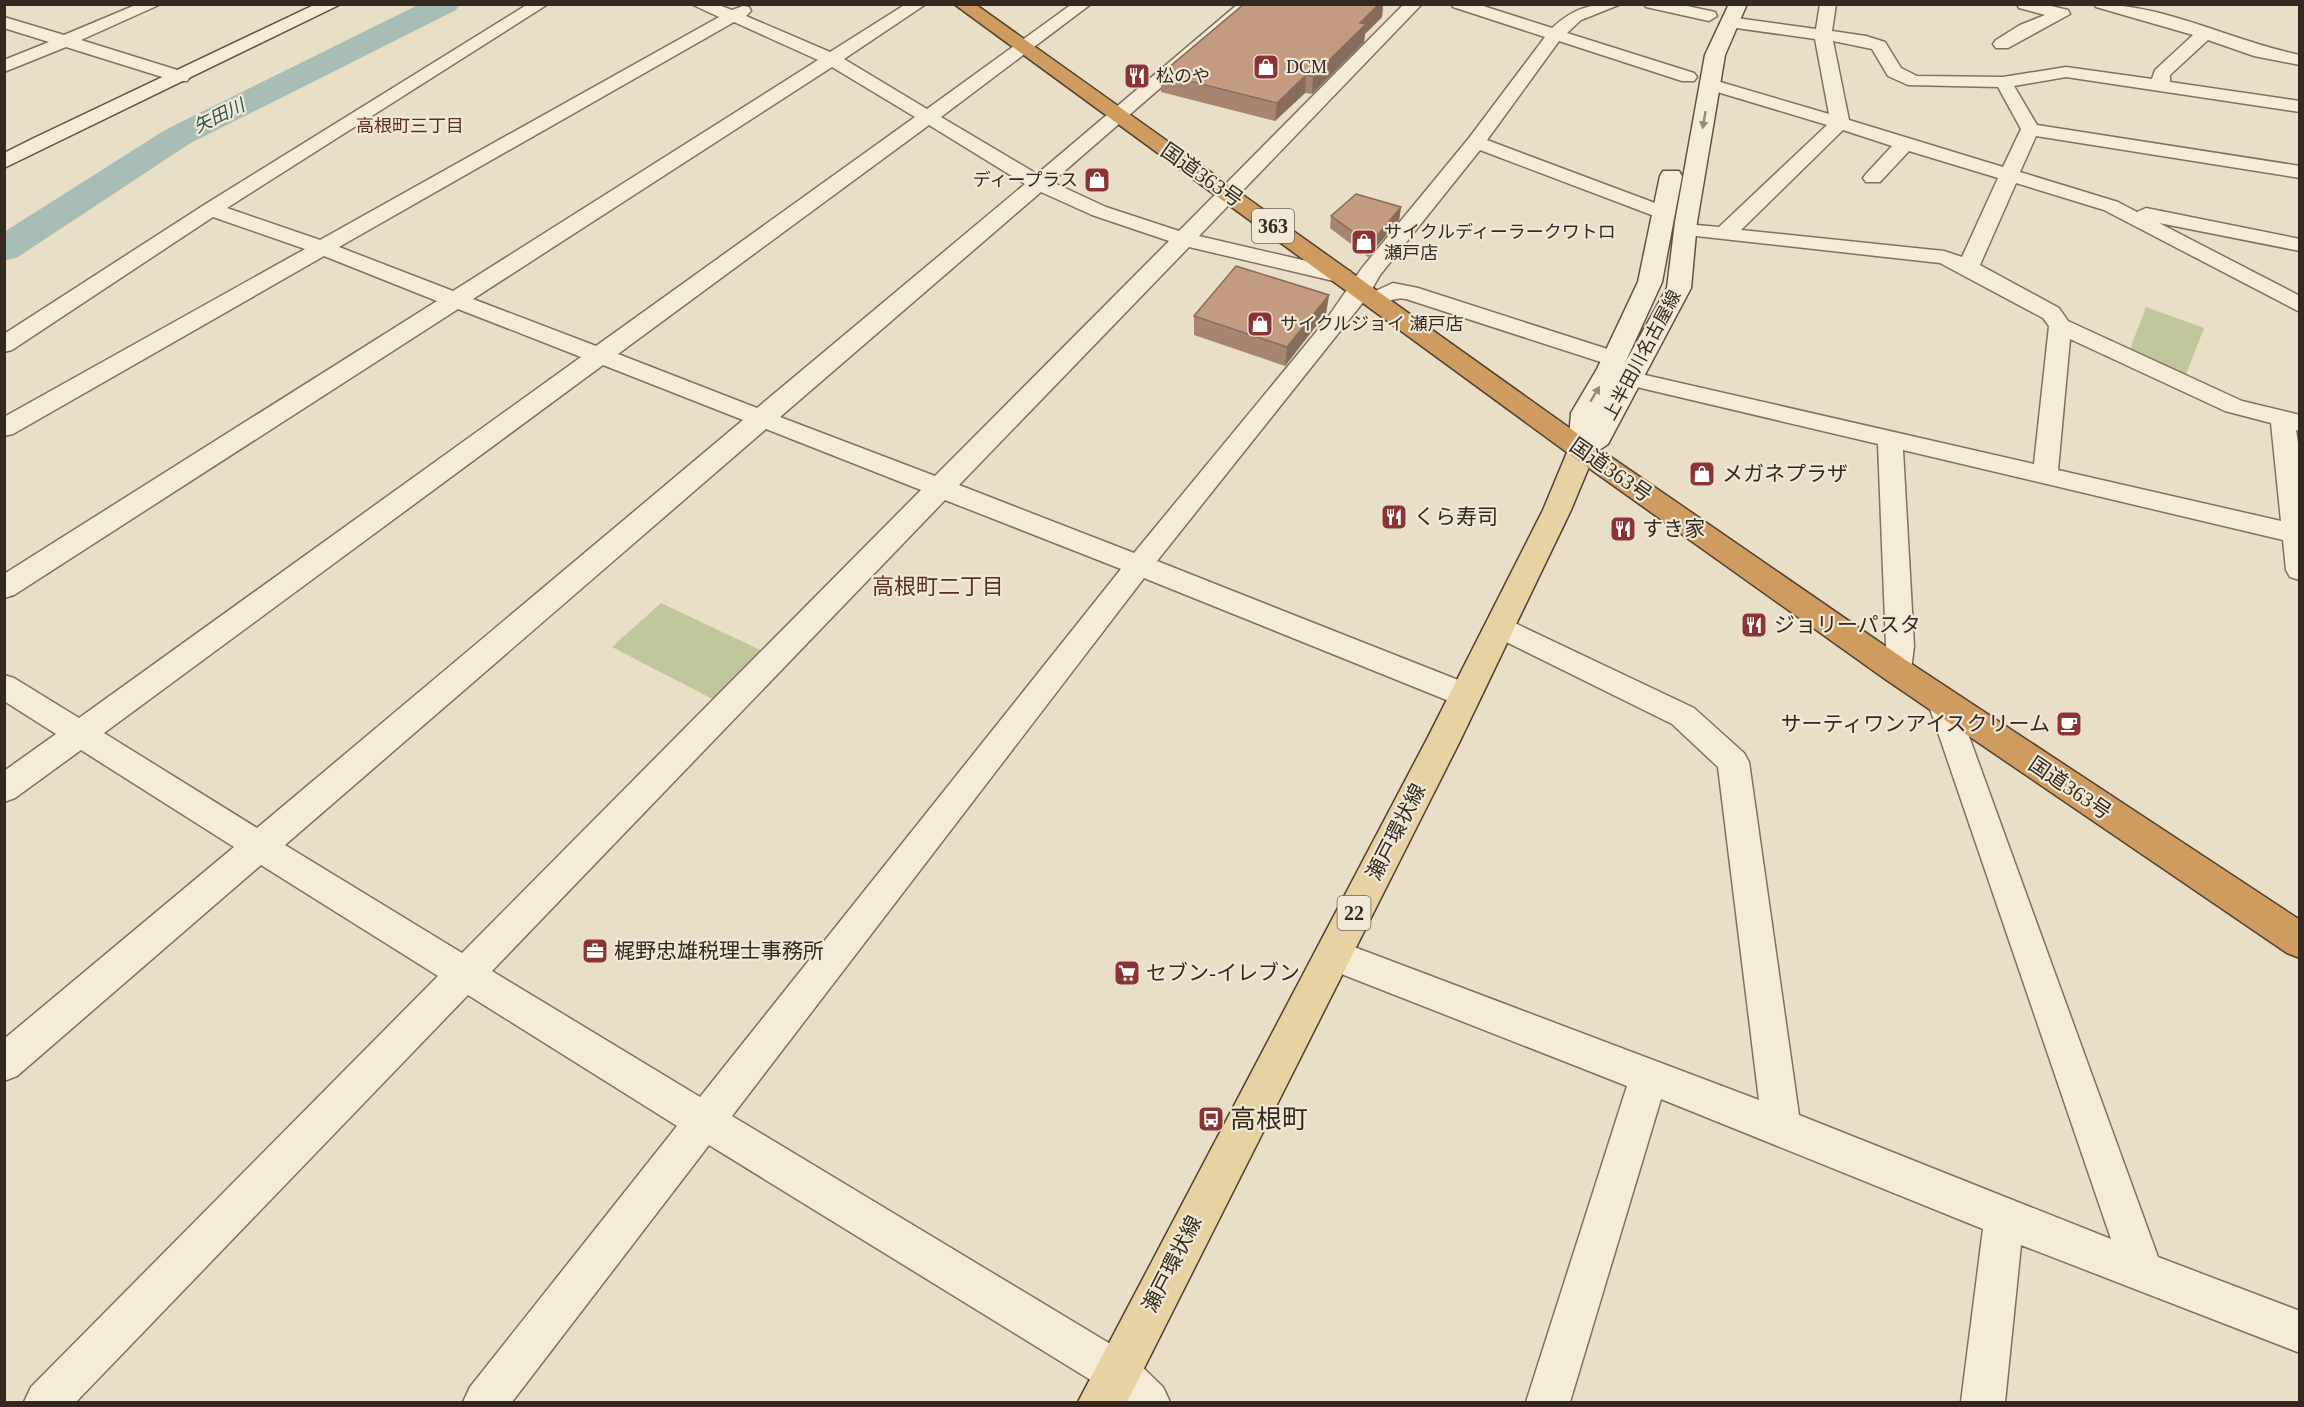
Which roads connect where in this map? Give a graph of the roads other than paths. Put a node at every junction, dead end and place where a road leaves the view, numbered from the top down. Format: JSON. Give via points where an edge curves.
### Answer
{"nodes":[{"id":1,"x":153,"y":4,"type":"edge"},
{"id":2,"x":332,"y":4,"type":"edge"},
{"id":3,"x":540,"y":4,"type":"edge"},
{"id":4,"x":699,"y":4,"type":"edge"},
{"id":5,"x":753,"y":4,"type":"edge"},
{"id":6,"x":918,"y":4,"type":"edge"},
{"id":7,"x":963,"y":4,"type":"edge"},
{"id":8,"x":1083,"y":4,"type":"edge"},
{"id":9,"x":1249,"y":4,"type":"edge"},
{"id":10,"x":1414,"y":4,"type":"edge"},
{"id":11,"x":1458,"y":4,"type":"edge"},
{"id":12,"x":1613,"y":4,"type":"edge"},
{"id":13,"x":1652,"y":4,"type":"edge"},
{"id":14,"x":1827,"y":4,"type":"edge"},
{"id":15,"x":2024,"y":5,"type":"edge"},
{"id":16,"x":2105,"y":5,"type":"edge"},
{"id":17,"x":1723,"y":12,"type":"edge"},
{"id":18,"x":733,"y":16,"type":"junction"},
{"id":19,"x":4,"y":22,"type":"edge"},
{"id":20,"x":1556,"y":33,"type":"junction"},
{"id":21,"x":2205,"y":33,"type":"junction"},
{"id":22,"x":1823,"y":35,"type":"junction"},
{"id":23,"x":67,"y":41,"type":"junction"},
{"id":24,"x":2002,"y":44,"type":"dead end"},
{"id":25,"x":1023,"y":48,"type":"junction"},
{"id":26,"x":2294,"y":54,"type":"edge"},
{"id":27,"x":833,"y":60,"type":"junction"},
{"id":28,"x":4,"y":67,"type":"edge"},
{"id":29,"x":181,"y":77,"type":"junction"},
{"id":30,"x":1688,"y":77,"type":"junction"},
{"id":31,"x":2003,"y":82,"type":"junction"},
{"id":32,"x":1710,"y":84,"type":"junction"},
{"id":33,"x":2161,"y":85,"type":"junction"},
{"id":34,"x":1684,"y":100,"type":"dead end"},
{"id":35,"x":2300,"y":107,"type":"edge"},
{"id":36,"x":1118,"y":116,"type":"junction"},
{"id":37,"x":928,"y":118,"type":"junction"},
{"id":38,"x":1840,"y":123,"type":"junction"},
{"id":39,"x":2030,"y":129,"type":"junction"},
{"id":40,"x":1476,"y":142,"type":"junction"},
{"id":41,"x":1905,"y":143,"type":"junction"},
{"id":42,"x":1674,"y":157,"type":"dead end"},
{"id":43,"x":4,"y":162,"type":"edge"},
{"id":44,"x":2300,"y":172,"type":"edge"},
{"id":45,"x":2008,"y":175,"type":"junction"},
{"id":46,"x":1873,"y":178,"type":"dead end"},
{"id":47,"x":1038,"y":183,"type":"junction"},
{"id":48,"x":1230,"y":194,"type":"junction"},
{"id":49,"x":2111,"y":206,"type":"junction"},
{"id":50,"x":211,"y":209,"type":"junction"},
{"id":51,"x":1664,"y":213,"type":"junction"},
{"id":52,"x":1685,"y":230,"type":"junction"},
{"id":53,"x":1723,"y":235,"type":"junction"},
{"id":54,"x":1184,"y":239,"type":"junction"},
{"id":55,"x":2300,"y":245,"type":"edge"},
{"id":56,"x":322,"y":248,"type":"junction"},
{"id":57,"x":1968,"y":267,"type":"junction"},
{"id":58,"x":1360,"y":289,"type":"junction"},
{"id":59,"x":454,"y":300,"type":"junction"},
{"id":60,"x":2300,"y":305,"type":"edge"},
{"id":61,"x":2060,"y":326,"type":"junction"},
{"id":62,"x":4,"y":345,"type":"edge"},
{"id":63,"x":599,"y":356,"type":"junction"},
{"id":64,"x":1615,"y":359,"type":"junction"},
{"id":65,"x":1632,"y":379,"type":"junction"},
{"id":66,"x":759,"y":419,"type":"junction"},
{"id":67,"x":2291,"y":422,"type":"edge"},
{"id":68,"x":4,"y":428,"type":"edge"},
{"id":69,"x":1890,"y":440,"type":"junction"},
{"id":70,"x":1582,"y":450,"type":"junction"},
{"id":71,"x":2045,"y":477,"type":"junction"},
{"id":72,"x":940,"y":489,"type":"junction"},
{"id":73,"x":2297,"y":535,"type":"edge"},
{"id":74,"x":1139,"y":565,"type":"junction"},
{"id":75,"x":2300,"y":570,"type":"edge"},
{"id":76,"x":4,"y":588,"type":"edge"},
{"id":77,"x":1500,"y":627,"type":"junction"},
{"id":78,"x":1896,"y":670,"type":"junction"},
{"id":79,"x":4,"y":686,"type":"edge"},
{"id":80,"x":1465,"y":695,"type":"junction"},
{"id":81,"x":1943,"y":703,"type":"junction"},
{"id":82,"x":80,"y":734,"type":"junction"},
{"id":83,"x":4,"y":789,"type":"edge"},
{"id":84,"x":261,"y":846,"type":"junction"},
{"id":85,"x":2300,"y":941,"type":"edge"},
{"id":86,"x":1333,"y":955,"type":"junction"},
{"id":87,"x":463,"y":975,"type":"junction"},
{"id":88,"x":4,"y":1063,"type":"edge"},
{"id":89,"x":1649,"y":1076,"type":"junction"},
{"id":90,"x":704,"y":1119,"type":"junction"},
{"id":91,"x":1782,"y":1127,"type":"junction"},
{"id":92,"x":2004,"y":1218,"type":"junction"},
{"id":93,"x":2142,"y":1269,"type":"junction"},
{"id":94,"x":2300,"y":1332,"type":"edge"},
{"id":95,"x":1122,"y":1392,"type":"edge"},
{"id":96,"x":46,"y":1402,"type":"edge"},
{"id":97,"x":485,"y":1402,"type":"edge"},
{"id":98,"x":1548,"y":1402,"type":"edge"},
{"id":99,"x":1983,"y":1402,"type":"edge"}],
"edges":[{"from":1,"to":23,"type":"street"},
{"from":2,"to":29,"type":"main road"},
{"from":3,"to":50,"type":"street"},
{"from":4,"to":18,"type":"street"},
{"from":5,"to":18,"type":"street"},
{"from":6,"to":27,"type":"street"},
{"from":7,"to":25,"type":"highway","name":"国道363号","number":"363"},
{"from":8,"to":25,"type":"street"},
{"from":9,"to":36,"type":"street"},
{"from":10,"to":48,"type":"street"},
{"from":11,"to":20,"type":"street"},
{"from":12,"to":20,"type":"street","via":[[1575,16]]},
{"from":13,"to":17,"type":"street"},
{"from":14,"to":22,"type":"street"},
{"from":15,"to":24,"type":"street","via":[[2061,14]]},
{"from":16,"to":21,"type":"street"},
{"from":17,"to":22,"type":"street"},
{"from":17,"to":30,"type":"main road"},
{"from":17,"to":32,"type":"main road","name":"上半田川名古屋線"},
{"from":18,"to":27,"type":"street"},
{"from":18,"to":56,"type":"street"},
{"from":19,"to":23,"type":"street"},
{"from":20,"to":30,"type":"street"},
{"from":20,"to":40,"type":"street"},
{"from":21,"to":26,"type":"street","via":[[2260,52]]},
{"from":21,"to":33,"type":"street","via":[[2161,74]]},
{"from":22,"to":31,"type":"street","via":[[1879,46],[1894,72],[1914,81]]},
{"from":22,"to":38,"type":"street"},
{"from":23,"to":28,"type":"street"},
{"from":23,"to":29,"type":"street"},
{"from":25,"to":36,"type":"highway","name":"国道363号","number":"363"},
{"from":25,"to":37,"type":"street"},
{"from":27,"to":37,"type":"street"},
{"from":27,"to":59,"type":"street"},
{"from":29,"to":43,"type":"main road"},
{"from":30,"to":34,"type":"main road"},
{"from":31,"to":33,"type":"street","via":[[2066,72]]},
{"from":31,"to":39,"type":"street"},
{"from":32,"to":38,"type":"street"},
{"from":32,"to":52,"type":"main road","name":"上半田川名古屋線","one_way":true},
{"from":33,"to":35,"type":"street"},
{"from":36,"to":47,"type":"street"},
{"from":36,"to":48,"type":"highway","name":"国道363号","number":"363"},
{"from":37,"to":47,"type":"street"},
{"from":37,"to":63,"type":"street"},
{"from":38,"to":41,"type":"street"},
{"from":38,"to":53,"type":"street"},
{"from":39,"to":44,"type":"street"},
{"from":39,"to":45,"type":"street"},
{"from":40,"to":51,"type":"street"},
{"from":40,"to":58,"type":"street"},
{"from":41,"to":45,"type":"street"},
{"from":41,"to":46,"type":"street"},
{"from":42,"to":51,"type":"main road","name":"上半田川名古屋線"},
{"from":45,"to":49,"type":"street"},
{"from":45,"to":57,"type":"street"},
{"from":47,"to":54,"type":"street","via":[[1099,211]]},
{"from":47,"to":66,"type":"street"},
{"from":48,"to":54,"type":"street"},
{"from":48,"to":58,"type":"highway","name":"国道363号","number":"363"},
{"from":49,"to":55,"type":"street"},
{"from":49,"to":60,"type":"street"},
{"from":50,"to":56,"type":"street"},
{"from":50,"to":62,"type":"street"},
{"from":51,"to":64,"type":"main road","name":"上半田川名古屋線","via":[[1650,282]]},
{"from":52,"to":53,"type":"street"},
{"from":52,"to":65,"type":"main road","name":"上半田川名古屋線","via":[[1679,288]]},
{"from":53,"to":57,"type":"street","via":[[1944,257]]},
{"from":54,"to":58,"type":"street"},
{"from":54,"to":72,"type":"street"},
{"from":56,"to":59,"type":"street"},
{"from":56,"to":68,"type":"street"},
{"from":57,"to":61,"type":"street","via":[[2051,313]]},
{"from":58,"to":64,"type":"street","via":[[1410,293]]},
{"from":58,"to":70,"type":"highway","name":"国道363号","number":"363"},
{"from":58,"to":74,"type":"street"},
{"from":59,"to":63,"type":"street"},
{"from":59,"to":76,"type":"street"},
{"from":61,"to":67,"type":"street","via":[[2234,405]]},
{"from":61,"to":71,"type":"street"},
{"from":63,"to":66,"type":"street"},
{"from":63,"to":82,"type":"street"},
{"from":70,"to":64,"type":"main road","name":"上半田川名古屋線","one_way":true,"via":[[1584,414]]},
{"from":65,"to":69,"type":"street"},
{"from":65,"to":70,"type":"main road","name":"上半田川名古屋線","via":[[1598,438]]},
{"from":66,"to":72,"type":"street"},
{"from":66,"to":84,"type":"street"},
{"from":67,"to":73,"type":"street"},
{"from":69,"to":71,"type":"street"},
{"from":69,"to":78,"type":"street","via":[[1900,646]]},
{"from":70,"to":77,"type":"main road","name":"瀬戸環状線","number":"22"},
{"from":70,"to":78,"type":"highway","name":"国道363号","number":"363"},
{"from":71,"to":73,"type":"street"},
{"from":72,"to":74,"type":"street"},
{"from":72,"to":87,"type":"street"},
{"from":73,"to":75,"type":"street"},
{"from":74,"to":80,"type":"street"},
{"from":74,"to":90,"type":"street"},
{"from":77,"to":80,"type":"main road","name":"瀬戸環状線","number":"22"},
{"from":77,"to":91,"type":"street","via":[[1683,716],[1733,762]]},
{"from":78,"to":81,"type":"highway","name":"国道363号","number":"363"},
{"from":79,"to":82,"type":"street"},
{"from":80,"to":86,"type":"main road","name":"瀬戸環状線","number":"22"},
{"from":81,"to":85,"type":"highway","name":"国道363号","number":"363"},
{"from":81,"to":93,"type":"street"},
{"from":82,"to":83,"type":"street"},
{"from":82,"to":84,"type":"street"},
{"from":84,"to":87,"type":"street"},
{"from":84,"to":88,"type":"street"},
{"from":86,"to":89,"type":"street"},
{"from":86,"to":95,"type":"main road","name":"瀬戸環状線","number":"22"},
{"from":87,"to":90,"type":"street"},
{"from":87,"to":96,"type":"street"},
{"from":89,"to":91,"type":"street"},
{"from":89,"to":98,"type":"street"},
{"from":90,"to":95,"type":"street"},
{"from":90,"to":97,"type":"street"},
{"from":91,"to":92,"type":"street"},
{"from":92,"to":93,"type":"street"},
{"from":92,"to":99,"type":"street"},
{"from":93,"to":94,"type":"street"}]}
